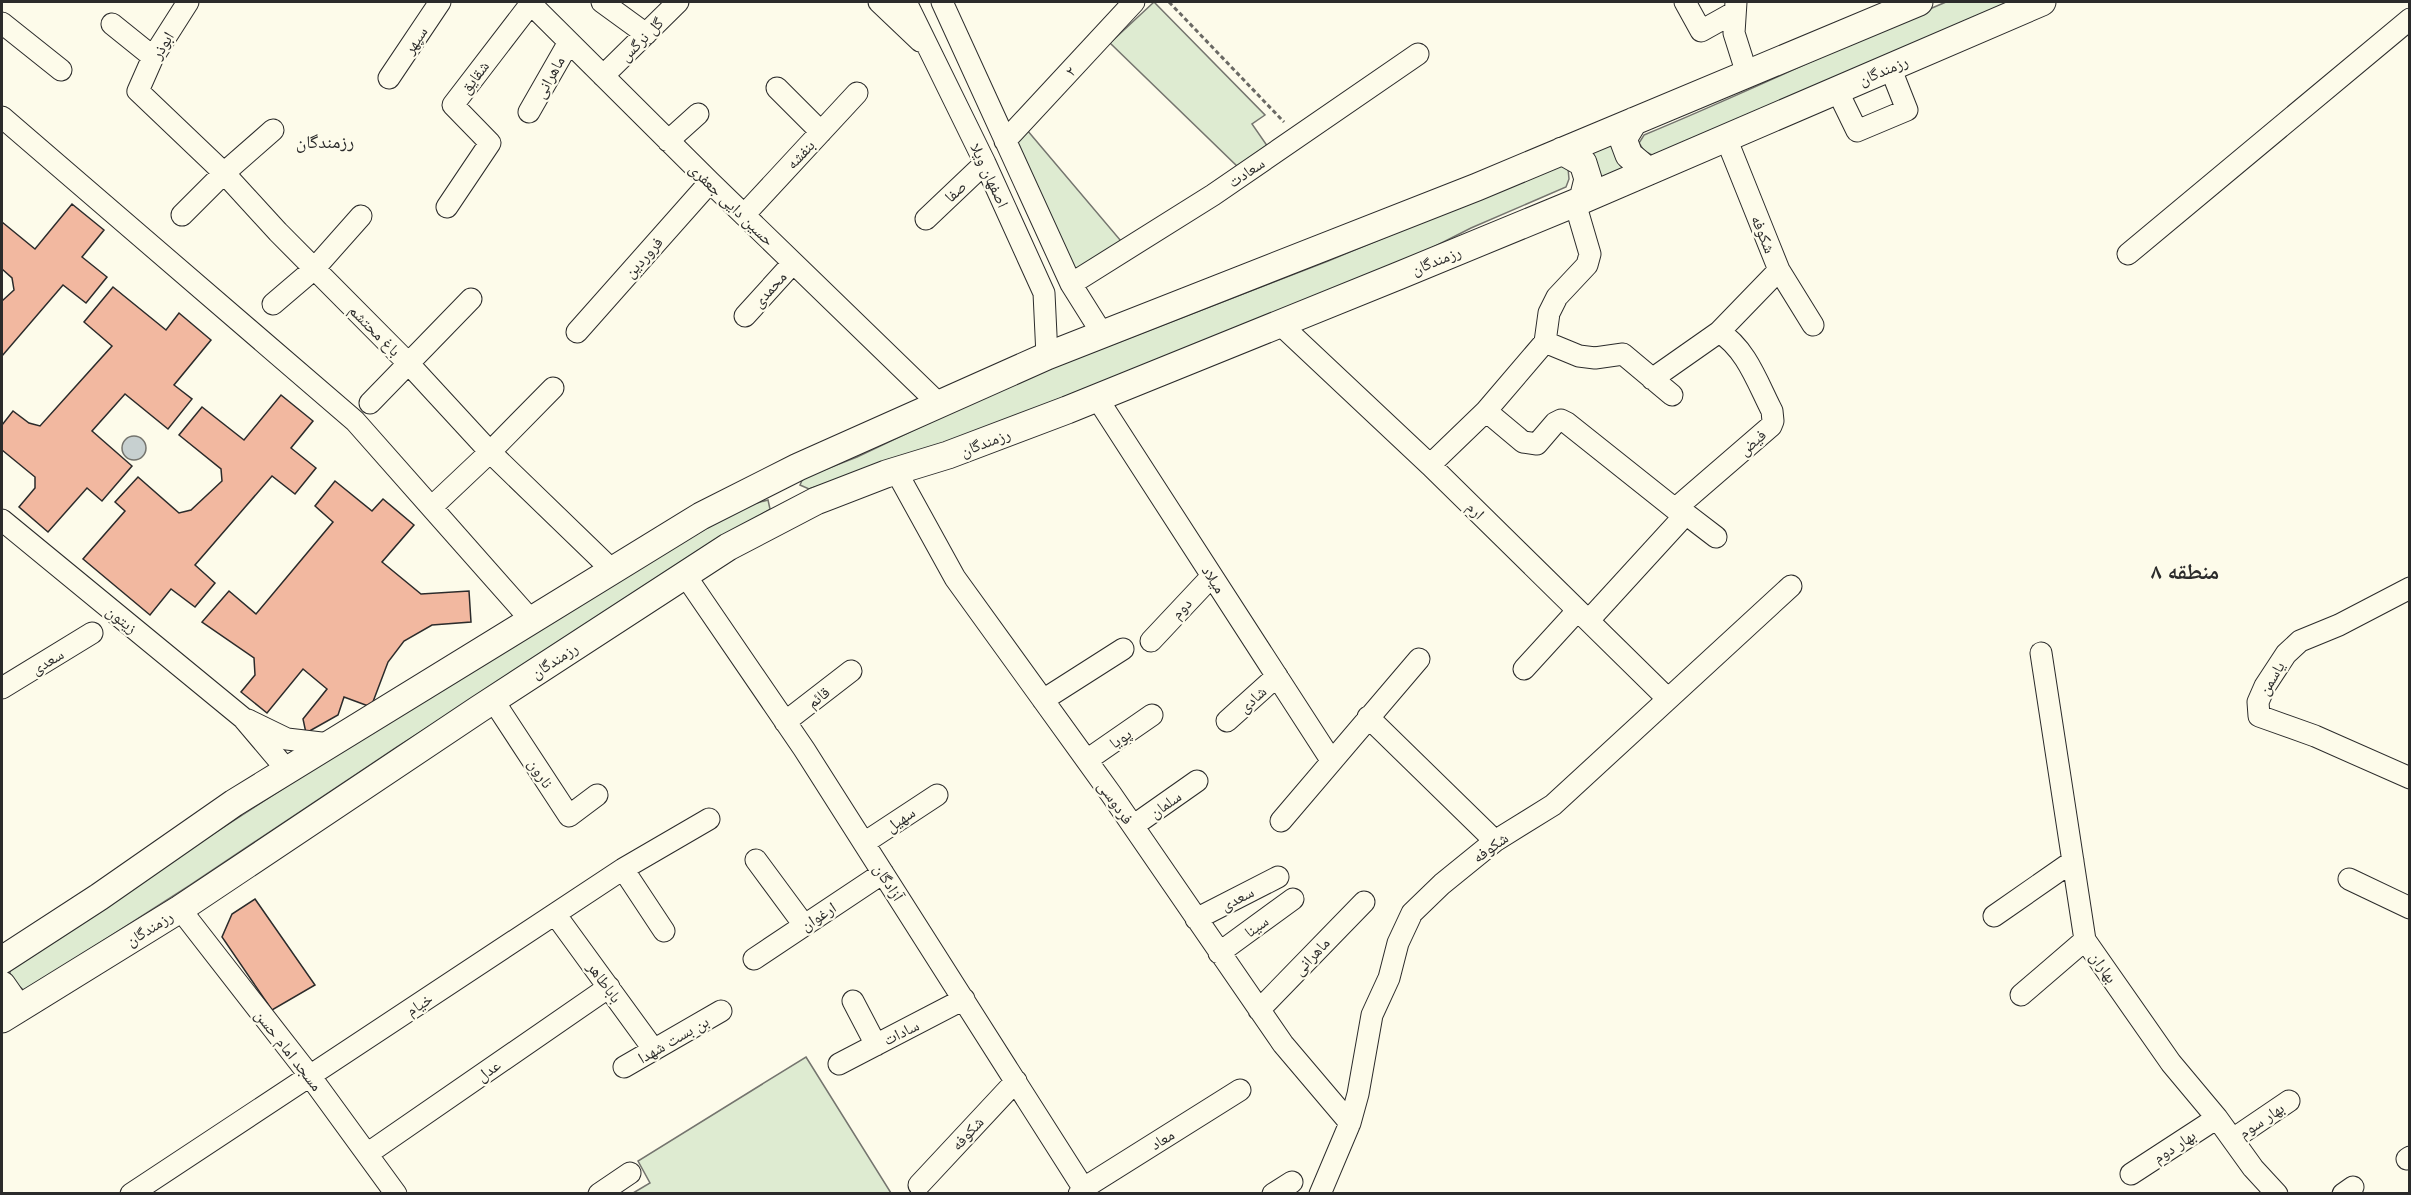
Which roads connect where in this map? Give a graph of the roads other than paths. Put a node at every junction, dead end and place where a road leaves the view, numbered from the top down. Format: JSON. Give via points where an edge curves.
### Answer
{"nodes":[{"id":1,"x":188,"y":2,"type":"edge"},
{"id":2,"x":440,"y":2,"type":"edge"},
{"id":3,"x":531,"y":2,"type":"edge"},
{"id":4,"x":602,"y":2,"type":"edge"},
{"id":5,"x":678,"y":2,"type":"edge"},
{"id":6,"x":879,"y":2,"type":"edge"},
{"id":7,"x":906,"y":2,"type":"edge"},
{"id":8,"x":942,"y":2,"type":"edge"},
{"id":9,"x":1134,"y":2,"type":"edge"},
{"id":10,"x":1684,"y":2,"type":"edge"},
{"id":11,"x":1919,"y":2,"type":"edge"},
{"id":12,"x":2042,"y":2,"type":"edge"},
{"id":13,"x":1736,"y":7,"type":"edge"},
{"id":14,"x":1889,"y":8,"type":"edge"},
{"id":15,"x":2409,"y":19,"type":"edge"},
{"id":16,"x":2,"y":22,"type":"edge"},
{"id":17,"x":112,"y":24,"type":"dead end"},
{"id":18,"x":646,"y":33,"type":"junction"},
{"id":19,"x":569,"y":42,"type":"junction"},
{"id":20,"x":930,"y":51,"type":"junction"},
{"id":21,"x":1418,"y":54,"type":"dead end"},
{"id":22,"x":153,"y":57,"type":"junction"},
{"id":23,"x":1890,"y":67,"type":"junction"},
{"id":24,"x":62,"y":70,"type":"dead end"},
{"id":25,"x":1747,"y":74,"type":"junction"},
{"id":26,"x":603,"y":76,"type":"junction"},
{"id":27,"x":389,"y":78,"type":"dead end"},
{"id":28,"x":777,"y":88,"type":"dead end"},
{"id":29,"x":1837,"y":90,"type":"junction"},
{"id":30,"x":138,"y":91,"type":"joint"},
{"id":31,"x":857,"y":93,"type":"dead end"},
{"id":32,"x":529,"y":112,"type":"dead end"},
{"id":33,"x":698,"y":114,"type":"dead end"},
{"id":34,"x":2,"y":117,"type":"edge"},
{"id":35,"x":1634,"y":121,"type":"junction"},
{"id":36,"x":273,"y":130,"type":"dead end"},
{"id":37,"x":821,"y":132,"type":"junction"},
{"id":38,"x":1726,"y":138,"type":"junction"},
{"id":39,"x":668,"y":141,"type":"junction"},
{"id":40,"x":1005,"y":141,"type":"junction"},
{"id":41,"x":1562,"y":151,"type":"junction"},
{"id":42,"x":985,"y":163,"type":"junction"},
{"id":43,"x":1648,"y":171,"type":"junction"},
{"id":44,"x":224,"y":173,"type":"junction"},
{"id":45,"x":710,"y":183,"type":"junction"},
{"id":46,"x":1579,"y":201,"type":"junction"},
{"id":47,"x":447,"y":207,"type":"dead end"},
{"id":48,"x":182,"y":215,"type":"dead end"},
{"id":49,"x":744,"y":215,"type":"junction"},
{"id":50,"x":361,"y":216,"type":"dead end"},
{"id":51,"x":926,"y":219,"type":"dead end"},
{"id":52,"x":2128,"y":254,"type":"dead end"},
{"id":53,"x":793,"y":263,"type":"junction"},
{"id":54,"x":314,"y":269,"type":"junction"},
{"id":55,"x":1779,"y":270,"type":"junction"},
{"id":56,"x":1071,"y":284,"type":"junction"},
{"id":57,"x":471,"y":298,"type":"dead end"},
{"id":58,"x":273,"y":304,"type":"dead end"},
{"id":59,"x":746,"y":316,"type":"dead end"},
{"id":60,"x":1280,"y":324,"type":"junction"},
{"id":61,"x":1813,"y":325,"type":"dead end"},
{"id":62,"x":577,"y":332,"type":"dead end"},
{"id":63,"x":1719,"y":332,"type":"junction"},
{"id":64,"x":1103,"y":335,"type":"junction"},
{"id":65,"x":1545,"y":342,"type":"junction"},
{"id":66,"x":1047,"y":356,"type":"junction"},
{"id":67,"x":408,"y":363,"type":"junction"},
{"id":68,"x":1652,"y":379,"type":"junction"},
{"id":69,"x":553,"y":388,"type":"dead end"},
{"id":70,"x":1672,"y":395,"type":"dead end"},
{"id":71,"x":1097,"y":398,"type":"junction"},
{"id":72,"x":370,"y":403,"type":"dead end"},
{"id":73,"x":939,"y":404,"type":"junction"},
{"id":74,"x":1486,"y":411,"type":"junction"},
{"id":75,"x":490,"y":452,"type":"junction"},
{"id":76,"x":1430,"y":465,"type":"junction"},
{"id":77,"x":896,"y":471,"type":"junction"},
{"id":78,"x":436,"y":502,"type":"dead end"},
{"id":79,"x":1681,"y":512,"type":"junction"},
{"id":80,"x":2,"y":520,"type":"edge"},
{"id":81,"x":1716,"y":537,"type":"dead end"},
{"id":82,"x":612,"y":570,"type":"junction"},
{"id":83,"x":685,"y":575,"type":"junction"},
{"id":84,"x":1212,"y":576,"type":"junction"},
{"id":85,"x":1791,"y":586,"type":"dead end"},
{"id":86,"x":2409,"y":588,"type":"edge"},
{"id":87,"x":1583,"y":616,"type":"junction"},
{"id":88,"x":531,"y":620,"type":"junction"},
{"id":89,"x":92,"y":633,"type":"dead end"},
{"id":90,"x":1150,"y":641,"type":"dead end"},
{"id":91,"x":1124,"y":649,"type":"dead end"},
{"id":92,"x":2041,"y":653,"type":"dead end"},
{"id":93,"x":1419,"y":659,"type":"dead end"},
{"id":94,"x":1524,"y":669,"type":"dead end"},
{"id":95,"x":852,"y":671,"type":"dead end"},
{"id":96,"x":1277,"y":676,"type":"junction"},
{"id":97,"x":2,"y":688,"type":"edge"},
{"id":98,"x":1668,"y":699,"type":"junction"},
{"id":99,"x":493,"y":700,"type":"junction"},
{"id":100,"x":1043,"y":700,"type":"junction"},
{"id":101,"x":1152,"y":715,"type":"dead end"},
{"id":102,"x":1368,"y":717,"type":"junction"},
{"id":103,"x":243,"y":718,"type":"junction"},
{"id":104,"x":1227,"y":721,"type":"dead end"},
{"id":105,"x":785,"y":722,"type":"junction"},
{"id":106,"x":330,"y":744,"type":"junction"},
{"id":107,"x":1087,"y":760,"type":"junction"},
{"id":108,"x":1331,"y":760,"type":"junction"},
{"id":109,"x":287,"y":770,"type":"junction"},
{"id":110,"x":2409,"y":778,"type":"edge"},
{"id":111,"x":1197,"y":781,"type":"dead end"},
{"id":112,"x":597,"y":795,"type":"dead end"},
{"id":113,"x":937,"y":795,"type":"dead end"},
{"id":114,"x":710,"y":819,"type":"dead end"},
{"id":115,"x":1281,"y":821,"type":"dead end"},
{"id":116,"x":1133,"y":826,"type":"junction"},
{"id":117,"x":1495,"y":841,"type":"junction"},
{"id":118,"x":864,"y":843,"type":"junction"},
{"id":119,"x":756,"y":860,"type":"dead end"},
{"id":120,"x":2073,"y":861,"type":"junction"},
{"id":121,"x":623,"y":869,"type":"junction"},
{"id":122,"x":883,"y":873,"type":"junction"},
{"id":123,"x":1278,"y":877,"type":"dead end"},
{"id":124,"x":2349,"y":879,"type":"dead end"},
{"id":125,"x":1293,"y":899,"type":"dead end"},
{"id":126,"x":1364,"y":902,"type":"dead end"},
{"id":127,"x":180,"y":909,"type":"junction"},
{"id":128,"x":2409,"y":909,"type":"edge"},
{"id":129,"x":555,"y":914,"type":"junction"},
{"id":130,"x":1994,"y":916,"type":"dead end"},
{"id":131,"x":1196,"y":919,"type":"junction"},
{"id":132,"x":804,"y":925,"type":"junction"},
{"id":133,"x":664,"y":931,"type":"dead end"},
{"id":134,"x":2085,"y":940,"type":"junction"},
{"id":135,"x":1219,"y":953,"type":"junction"},
{"id":136,"x":754,"y":959,"type":"dead end"},
{"id":137,"x":2,"y":960,"type":"edge"},
{"id":138,"x":2,"y":985,"type":"edge"},
{"id":139,"x":609,"y":987,"type":"junction"},
{"id":140,"x":2021,"y":995,"type":"dead end"},
{"id":141,"x":964,"y":999,"type":"junction"},
{"id":142,"x":853,"y":1001,"type":"dead end"},
{"id":143,"x":1259,"y":1010,"type":"junction"},
{"id":144,"x":721,"y":1011,"type":"dead end"},
{"id":145,"x":10,"y":1014,"type":"edge"},
{"id":146,"x":876,"y":1045,"type":"junction"},
{"id":147,"x":654,"y":1050,"type":"junction"},
{"id":148,"x":839,"y":1064,"type":"dead end"},
{"id":149,"x":624,"y":1067,"type":"dead end"},
{"id":150,"x":310,"y":1076,"type":"junction"},
{"id":151,"x":1016,"y":1081,"type":"junction"},
{"id":152,"x":1240,"y":1090,"type":"dead end"},
{"id":153,"x":2289,"y":1101,"type":"dead end"},
{"id":154,"x":2217,"y":1118,"type":"junction"},
{"id":155,"x":1350,"y":1123,"type":"junction"},
{"id":156,"x":2233,"y":1139,"type":"junction"},
{"id":157,"x":367,"y":1154,"type":"junction"},
{"id":158,"x":630,"y":1173,"type":"dead end"},
{"id":159,"x":2131,"y":1174,"type":"dead end"},
{"id":160,"x":1292,"y":1182,"type":"dead end"},
{"id":161,"x":919,"y":1185,"type":"dead end"},
{"id":162,"x":1083,"y":1192,"type":"edge"},
{"id":163,"x":131,"y":1194,"type":"edge"},
{"id":164,"x":396,"y":1194,"type":"edge"},
{"id":165,"x":599,"y":1194,"type":"edge"},
{"id":166,"x":1273,"y":1194,"type":"edge"},
{"id":167,"x":1320,"y":1194,"type":"edge"},
{"id":168,"x":2277,"y":1194,"type":"edge"}],
"edges":[{"from":1,"to":22,"type":"street","name":"ابوذر"},
{"from":2,"to":27,"type":"street","name":"سپهر"},
{"from":3,"to":19,"type":"street","name":"حسین دایی جعفری"},
{"from":3,"to":47,"type":"street","name":"شقایق","via":[[453,105],[490,143]]},
{"from":4,"to":18,"type":"street"},
{"from":5,"to":18,"type":"street","name":"گل نرگس"},
{"from":6,"to":20,"type":"street"},
{"from":7,"to":20,"type":"street","name":"اصفهان ویلا"},
{"from":8,"to":40,"type":"street","name":"اصفهان ویلا"},
{"from":9,"to":40,"type":"street","name":"۲"},
{"from":10,"to":13,"type":"street","via":[[1701,31]]},
{"from":11,"to":14,"type":"main road"},
{"from":12,"to":23,"type":"main road","name":"رزمندگان"},
{"from":13,"to":25,"type":"street","via":[[1734,33]]},
{"from":14,"to":25,"type":"main road"},
{"from":15,"to":52,"type":"street"},
{"from":16,"to":24,"type":"street"},
{"from":17,"to":22,"type":"street"},
{"from":18,"to":26,"type":"street","name":"گل نرگس"},
{"from":19,"to":26,"type":"street","name":"حسین دایی جعفری"},
{"from":19,"to":32,"type":"street","name":"ماهرانی"},
{"from":20,"to":42,"type":"street","name":"اصفهان ویلا"},
{"from":21,"to":56,"type":"street","name":"سعادت","via":[[1213,195]]},
{"from":22,"to":30,"type":"street","name":"ابوذر"},
{"from":23,"to":29,"type":"main road","name":"رزمندگان"},
{"from":23,"to":29,"type":"street","via":[[1907,110],[1857,130]]},
{"from":25,"to":35,"type":"main road"},
{"from":26,"to":39,"type":"street","name":"حسین دایی جعفری"},
{"from":28,"to":37,"type":"street"},
{"from":29,"to":38,"type":"main road","name":"رزمندگان"},
{"from":30,"to":44,"type":"street","name":"باغ محتشم"},
{"from":31,"to":37,"type":"street","name":"بنفشه"},
{"from":33,"to":39,"type":"street"},
{"from":34,"to":88,"type":"street","via":[[355,421]]},
{"from":35,"to":41,"type":"main road"},
{"from":35,"to":43,"type":"main road","via":[[1623,139],[1629,155]]},
{"from":36,"to":44,"type":"street"},
{"from":37,"to":49,"type":"street","name":"بنفشه"},
{"from":38,"to":43,"type":"main road","name":"رزمندگان"},
{"from":38,"to":55,"type":"street","name":"شکوفه"},
{"from":39,"to":45,"type":"street","name":"حسین دایی جعفری"},
{"from":40,"to":56,"type":"street","name":"اصفهان ویلا"},
{"from":41,"to":46,"type":"main road","via":[[1582,163],[1588,179]]},
{"from":41,"to":64,"type":"main road"},
{"from":42,"to":51,"type":"street","name":"صفا"},
{"from":42,"to":66,"type":"street","name":"اصفهان ویلا","via":[[1044,293]]},
{"from":43,"to":46,"type":"main road","name":"رزمندگان"},
{"from":44,"to":48,"type":"street"},
{"from":44,"to":54,"type":"street","name":"باغ محتشم"},
{"from":45,"to":49,"type":"street","name":"حسین دایی جعفری"},
{"from":45,"to":62,"type":"street","name":"فروردین"},
{"from":46,"to":60,"type":"main road","name":"رزمندگان"},
{"from":46,"to":65,"type":"street","via":[[1590,254],[1587,265],[1557,297],[1549,313]]},
{"from":49,"to":53,"type":"street","name":"حسین دایی جعفری"},
{"from":50,"to":54,"type":"street"},
{"from":53,"to":59,"type":"street","name":"محمدی"},
{"from":53,"to":73,"type":"street","name":"حسین دایی جعفری"},
{"from":54,"to":58,"type":"street"},
{"from":54,"to":67,"type":"street","name":"باغ محتشم"},
{"from":55,"to":61,"type":"street","name":"شکوفه"},
{"from":55,"to":63,"type":"street"},
{"from":56,"to":64,"type":"street","name":"اصفهان ویلا"},
{"from":57,"to":67,"type":"street"},
{"from":60,"to":71,"type":"main road","name":"رزمندگان"},
{"from":60,"to":76,"type":"street","name":"ارم"},
{"from":63,"to":68,"type":"street"},
{"from":63,"to":79,"type":"street","name":"فیض","via":[[1731,339],[1744,357],[1773,411],[1773,421]]},
{"from":64,"to":66,"type":"main road"},
{"from":65,"to":68,"type":"street","via":[[1579,356],[1623,354]]},
{"from":65,"to":74,"type":"street"},
{"from":66,"to":73,"type":"main road"},
{"from":67,"to":72,"type":"street"},
{"from":67,"to":75,"type":"street","name":"باغ محتشم"},
{"from":68,"to":70,"type":"street"},
{"from":69,"to":75,"type":"street"},
{"from":71,"to":77,"type":"main road","name":"رزمندگان"},
{"from":71,"to":84,"type":"street","name":"میلاد"},
{"from":73,"to":82,"type":"main road","via":[[798,467],[701,516]]},
{"from":74,"to":76,"type":"street"},
{"from":74,"to":79,"type":"street","via":[[1530,444],[1537,444],[1555,423],[1567,423]]},
{"from":75,"to":78,"type":"street"},
{"from":75,"to":82,"type":"street","name":"باغ محتشم"},
{"from":76,"to":87,"type":"street","name":"ارم"},
{"from":77,"to":83,"type":"main road","name":"رزمندگان","via":[[816,501],[728,547]]},
{"from":77,"to":100,"type":"street","name":"فردوسی","via":[[955,578]]},
{"from":79,"to":81,"type":"street"},
{"from":79,"to":87,"type":"street"},
{"from":80,"to":103,"type":"street","name":"زیتون"},
{"from":82,"to":88,"type":"main road"},
{"from":83,"to":99,"type":"main road","name":"رزمندگان"},
{"from":83,"to":105,"type":"street","name":"آزادگان"},
{"from":84,"to":90,"type":"street","name":"دوم"},
{"from":84,"to":96,"type":"street","name":"میلاد"},
{"from":85,"to":98,"type":"street","name":"شکوفه"},
{"from":86,"to":110,"type":"street","name":"یاسمن","via":[[2300,641],[2286,654],[2258,702],[2259,716]]},
{"from":87,"to":94,"type":"street"},
{"from":87,"to":98,"type":"street","name":"ارم"},
{"from":88,"to":106,"type":"main road"},
{"from":89,"to":97,"type":"street","name":"سعدی"},
{"from":91,"to":100,"type":"street"},
{"from":92,"to":120,"type":"street","name":"بهاران"},
{"from":93,"to":102,"type":"street"},
{"from":95,"to":105,"type":"street","name":"قائم"},
{"from":96,"to":104,"type":"street","name":"شادی"},
{"from":96,"to":108,"type":"street","name":"میلاد"},
{"from":98,"to":117,"type":"street","name":"شکوفه","via":[[1553,805]]},
{"from":99,"to":112,"type":"street","name":"نارون","via":[[569,816]]},
{"from":99,"to":127,"type":"main road","name":"رزمندگان"},
{"from":100,"to":107,"type":"street","name":"فردوسی"},
{"from":101,"to":107,"type":"street","name":"پویا"},
{"from":102,"to":108,"type":"street"},
{"from":102,"to":117,"type":"street"},
{"from":103,"to":106,"type":"street","via":[[287,739]]},
{"from":103,"to":109,"type":"street"},
{"from":105,"to":118,"type":"street","name":"آزادگان"},
{"from":106,"to":109,"type":"main road"},
{"from":107,"to":116,"type":"street","name":"فردوسی"},
{"from":108,"to":115,"type":"street"},
{"from":109,"to":137,"type":"main road"},
{"from":111,"to":116,"type":"street","name":"سلمان"},
{"from":113,"to":118,"type":"street","name":"سهیل"},
{"from":114,"to":121,"type":"street","name":"خیام"},
{"from":116,"to":131,"type":"street","name":"فردوسی"},
{"from":117,"to":155,"type":"street","name":"شکوفه","via":[[1412,913],[1372,1015]]},
{"from":118,"to":122,"type":"street","name":"آزادگان"},
{"from":119,"to":132,"type":"street"},
{"from":120,"to":130,"type":"street"},
{"from":120,"to":134,"type":"street","name":"بهاران"},
{"from":121,"to":129,"type":"street","name":"خیام"},
{"from":121,"to":133,"type":"street"},
{"from":122,"to":132,"type":"street","name":"ارغوان"},
{"from":122,"to":141,"type":"street","name":"آزادگان"},
{"from":123,"to":131,"type":"street","name":"سعدی"},
{"from":124,"to":128,"type":"street"},
{"from":125,"to":135,"type":"street","name":"سینا"},
{"from":126,"to":143,"type":"street","name":"ماهرانی"},
{"from":127,"to":145,"type":"main road","name":"رزمندگان"},
{"from":127,"to":150,"type":"street","name":"مسجد امام حسن"},
{"from":129,"to":139,"type":"street","name":"باباطاهر"},
{"from":129,"to":150,"type":"street","name":"خیام"},
{"from":131,"to":135,"type":"street","name":"فردوسی"},
{"from":132,"to":136,"type":"street","name":"ارغوان"},
{"from":134,"to":140,"type":"street"},
{"from":134,"to":154,"type":"street","name":"بهاران","via":[[2171,1063]]},
{"from":135,"to":143,"type":"street","name":"فردوسی"},
{"from":138,"to":145,"type":"main road"},
{"from":139,"to":147,"type":"street","name":"باباطاهر"},
{"from":139,"to":157,"type":"street","name":"عدل"},
{"from":141,"to":146,"type":"street","name":"سادات"},
{"from":141,"to":151,"type":"street","name":"آزادگان"},
{"from":142,"to":146,"type":"street"},
{"from":143,"to":155,"type":"street","name":"فردوسی"},
{"from":144,"to":147,"type":"street","name":"بن بست شهدا"},
{"from":146,"to":148,"type":"street","name":"سادات"},
{"from":147,"to":149,"type":"street","name":"بن بست شهدا"},
{"from":150,"to":157,"type":"street","name":"مسجد امام حسن"},
{"from":150,"to":163,"type":"street","name":"خیام"},
{"from":151,"to":161,"type":"street","name":"شکوفه"},
{"from":151,"to":162,"type":"street","name":"آزادگان"},
{"from":152,"to":162,"type":"street","name":"معاد"},
{"from":153,"to":156,"type":"street","name":"بهار سوم"},
{"from":154,"to":156,"type":"street","name":"بهاران"},
{"from":154,"to":159,"type":"street","name":"بهار دوم"},
{"from":155,"to":167,"type":"street","name":"شکوفه"},
{"from":156,"to":168,"type":"street","name":"بهاران"},
{"from":157,"to":164,"type":"street","name":"مسجد امام حسن"},
{"from":158,"to":165,"type":"street"},
{"from":160,"to":166,"type":"street"}]}
